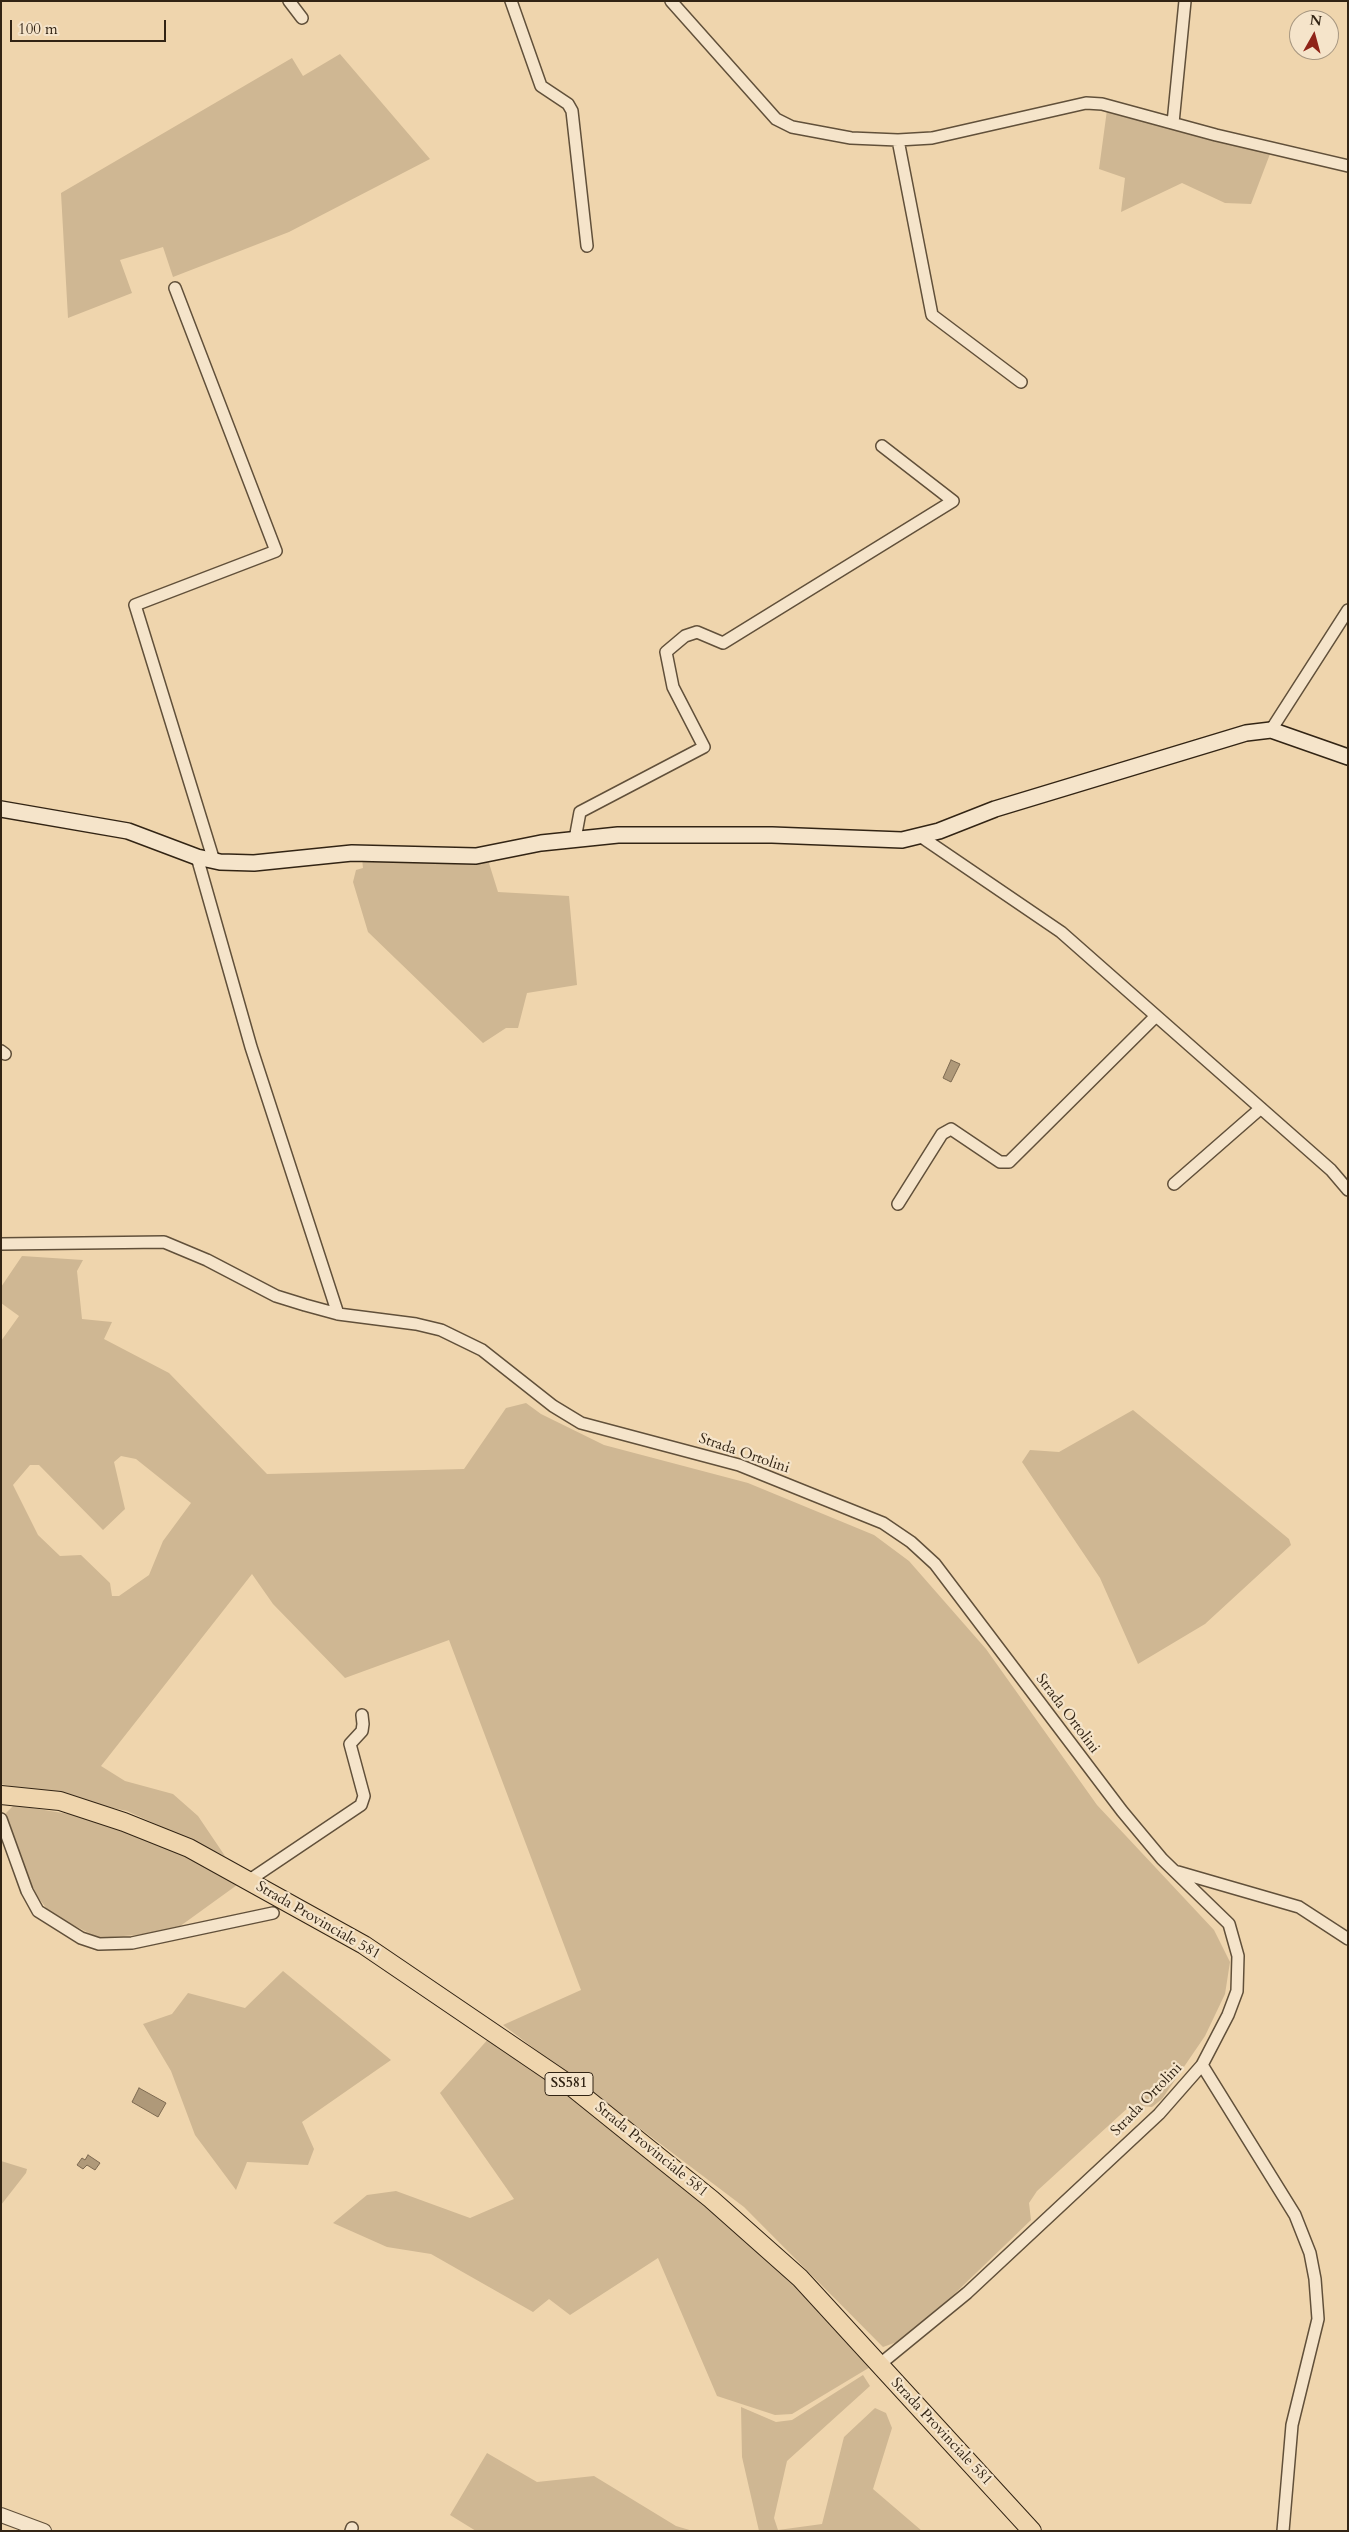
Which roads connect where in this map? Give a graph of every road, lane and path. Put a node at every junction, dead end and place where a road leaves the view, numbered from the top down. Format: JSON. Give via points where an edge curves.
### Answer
{"nodes":[{"id":1,"x":290,"y":1,"type":"edge"},
{"id":2,"x":511,"y":1,"type":"edge"},
{"id":3,"x":671,"y":1,"type":"edge"},
{"id":4,"x":1185,"y":1,"type":"edge"},
{"id":5,"x":302,"y":18,"type":"dead end"},
{"id":6,"x":1173,"y":123,"type":"junction"},
{"id":7,"x":898,"y":140,"type":"junction"},
{"id":8,"x":1348,"y":166,"type":"edge"},
{"id":9,"x":587,"y":246,"type":"dead end"},
{"id":10,"x":175,"y":288,"type":"dead end"},
{"id":11,"x":1021,"y":382,"type":"dead end"},
{"id":12,"x":882,"y":446,"type":"dead end"},
{"id":13,"x":1348,"y":610,"type":"edge"},
{"id":14,"x":1271,"y":730,"type":"junction"},
{"id":15,"x":1348,"y":757,"type":"edge"},
{"id":16,"x":1,"y":809,"type":"edge"},
{"id":17,"x":920,"y":836,"type":"junction"},
{"id":18,"x":575,"y":839,"type":"junction"},
{"id":19,"x":197,"y":857,"type":"junction"},
{"id":20,"x":214,"y":861,"type":"junction"},
{"id":21,"x":1156,"y":1016,"type":"junction"},
{"id":22,"x":1261,"y":1108,"type":"junction"},
{"id":23,"x":1174,"y":1184,"type":"dead end"},
{"id":24,"x":1348,"y":1190,"type":"edge"},
{"id":25,"x":898,"y":1204,"type":"dead end"},
{"id":26,"x":1,"y":1244,"type":"edge"},
{"id":27,"x":338,"y":1314,"type":"junction"},
{"id":28,"x":362,"y":1716,"type":"dead end"},
{"id":29,"x":1,"y":1794,"type":"edge"},
{"id":30,"x":1,"y":1819,"type":"edge"},
{"id":31,"x":1176,"y":1872,"type":"junction"},
{"id":32,"x":248,"y":1881,"type":"junction"},
{"id":33,"x":273,"y":1913,"type":"dead end"},
{"id":34,"x":1348,"y":1940,"type":"edge"},
{"id":35,"x":1202,"y":2065,"type":"junction"},
{"id":36,"x":879,"y":2365,"type":"junction"},
{"id":37,"x":1,"y":2515,"type":"edge"},
{"id":38,"x":44,"y":2531,"type":"edge"},
{"id":39,"x":1032,"y":2531,"type":"edge"},
{"id":40,"x":1283,"y":2531,"type":"edge"}],
"edges":[{"from":1,"to":5,"type":"street"},
{"from":2,"to":9,"type":"street","via":[[541,86],[568,104],[572,111]]},
{"from":3,"to":7,"type":"street","via":[[776,119],[810,132]]},
{"from":4,"to":6,"type":"street"},
{"from":6,"to":7,"type":"street","via":[[1102,104],[1086,103],[932,138]]},
{"from":6,"to":8,"type":"street"},
{"from":7,"to":11,"type":"street","via":[[932,315]]},
{"from":10,"to":20,"type":"street","via":[[276,551],[135,606]]},
{"from":12,"to":18,"type":"street","via":[[953,501],[723,643],[697,632],[685,636],[666,652],[673,687],[704,747],[580,812]]},
{"from":13,"to":14,"type":"street"},
{"from":14,"to":15,"type":"main road"},
{"from":14,"to":17,"type":"main road","via":[[1246,733],[1152,761],[995,809]]},
{"from":16,"to":19,"type":"main road","via":[[128,831]]},
{"from":17,"to":18,"type":"main road","via":[[902,840],[862,840],[688,834]]},
{"from":17,"to":21,"type":"street","via":[[1061,932]]},
{"from":18,"to":20,"type":"main road","via":[[476,856],[352,853],[254,863]]},
{"from":19,"to":20,"type":"main road"},
{"from":19,"to":27,"type":"street","via":[[251,1047]]},
{"from":21,"to":22,"type":"street"},
{"from":21,"to":25,"type":"street","via":[[1009,1162],[1000,1162],[951,1129],[942,1134]]},
{"from":22,"to":23,"type":"street"},
{"from":22,"to":24,"type":"street","via":[[1331,1170]]},
{"from":26,"to":27,"type":"street","name":"Strada Ortolini","via":[[164,1242],[276,1296]]},
{"from":27,"to":31,"type":"street","name":"Strada Ortolini","via":[[416,1324],[454,1334],[482,1350],[552,1406],[582,1423],[739,1466],[847,1507],[890,1528],[935,1564],[1122,1811]]},
{"from":28,"to":32,"type":"street","via":[[362,1731],[350,1744],[364,1796],[361,1805]]},
{"from":29,"to":32,"type":"main road","name":"Strada Provinciale 581","number":"SS581","via":[[60,1801],[124,1822],[189,1848]]},
{"from":30,"to":33,"type":"street","via":[[27,1891],[38,1911],[81,1938],[99,1944],[132,1943]]},
{"from":31,"to":34,"type":"street","via":[[1298,1907]]},
{"from":31,"to":35,"type":"street","name":"Strada Ortolini","via":[[1229,1924],[1238,1956],[1239,1978],[1233,2003]]},
{"from":32,"to":36,"type":"main road","name":"Strada Provinciale 581","number":"SS581","via":[[364,1945],[567,2082],[711,2199],[800,2278]]},
{"from":35,"to":36,"type":"street","name":"Strada Ortolini","via":[[1160,2114],[967,2293]]},
{"from":35,"to":40,"type":"street","via":[[1295,2216],[1310,2252],[1315,2279],[1318,2319],[1292,2425]]},
{"from":36,"to":39,"type":"main road","name":"Strada Provinciale 581","number":"SS581"},
{"from":37,"to":38,"type":"street"}]}
